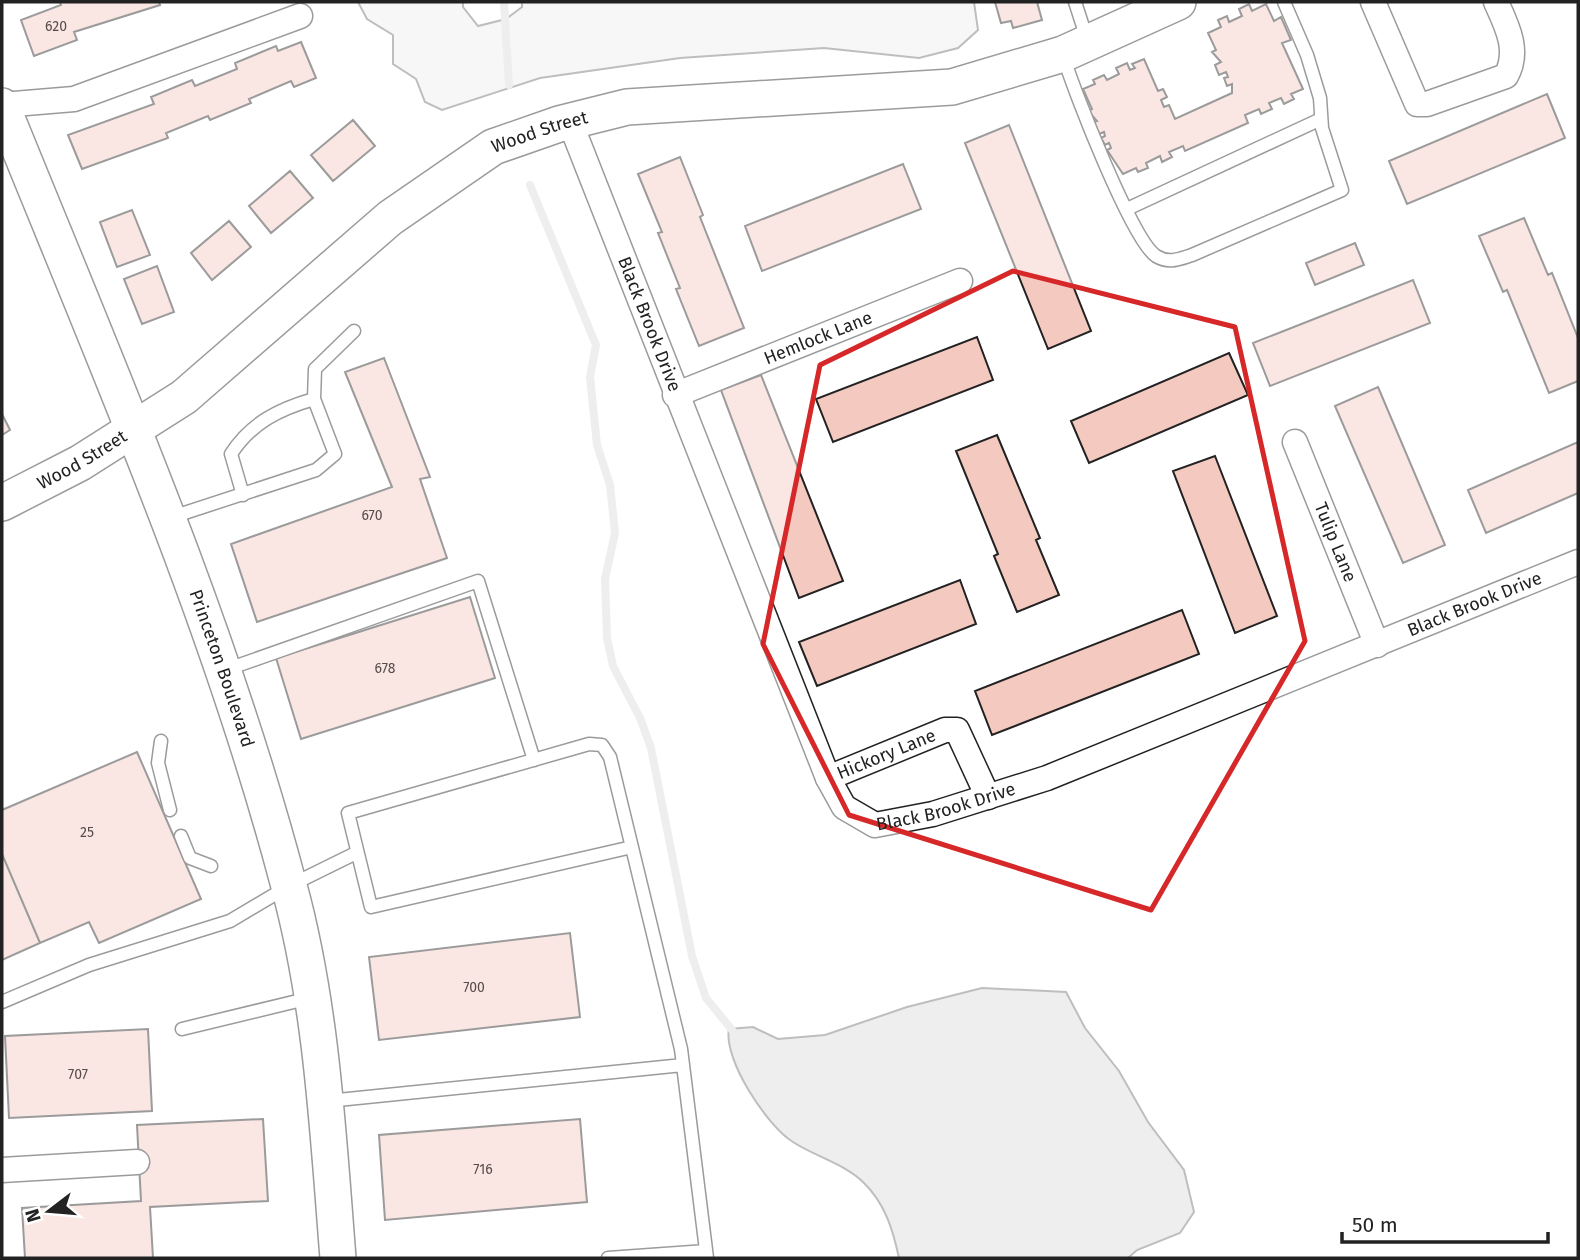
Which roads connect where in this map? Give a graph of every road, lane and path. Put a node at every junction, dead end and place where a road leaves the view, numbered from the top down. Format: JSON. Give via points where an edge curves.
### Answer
{"nodes":[{"id":1,"x":1074,"y":2,"type":"edge"},
{"id":2,"x":1178,"y":2,"type":"edge"},
{"id":3,"x":1284,"y":2,"type":"edge"},
{"id":4,"x":1373,"y":2,"type":"edge"},
{"id":5,"x":1496,"y":2,"type":"edge"},
{"id":6,"x":300,"y":16,"type":"dead end"},
{"id":7,"x":1076,"y":48,"type":"junction"},
{"id":8,"x":2,"y":106,"type":"edge"},
{"id":9,"x":1321,"y":119,"type":"junction"},
{"id":10,"x":570,"y":122,"type":"junction"},
{"id":11,"x":1127,"y":209,"type":"junction"},
{"id":12,"x":960,"y":281,"type":"dead end"},
{"id":13,"x":354,"y":331,"type":"dead end"},
{"id":14,"x":675,"y":395,"type":"junction"},
{"id":15,"x":314,"y":399,"type":"junction"},
{"id":16,"x":133,"y":429,"type":"junction"},
{"id":17,"x":1295,"y":442,"type":"dead end"},
{"id":18,"x":243,"y":495,"type":"junction"},
{"id":19,"x":2,"y":503,"type":"edge"},
{"id":20,"x":168,"y":518,"type":"junction"},
{"id":21,"x":1578,"y":562,"type":"edge"},
{"id":22,"x":1377,"y":645,"type":"junction"},
{"id":23,"x":222,"y":671,"type":"junction"},
{"id":24,"x":160,"y":741,"type":"dead end"},
{"id":25,"x":534,"y":760,"type":"junction"},
{"id":26,"x":828,"y":778,"type":"junction"},
{"id":27,"x":988,"y":796,"type":"junction"},
{"id":28,"x":170,"y":810,"type":"dead end"},
{"id":29,"x":181,"y":836,"type":"dead end"},
{"id":30,"x":632,"y":847,"type":"junction"},
{"id":31,"x":356,"y":853,"type":"junction"},
{"id":32,"x":211,"y":866,"type":"dead end"},
{"id":33,"x":289,"y":886,"type":"junction"},
{"id":34,"x":310,"y":998,"type":"junction"},
{"id":35,"x":2,"y":1002,"type":"edge"},
{"id":36,"x":182,"y":1029,"type":"dead end"},
{"id":37,"x":683,"y":1065,"type":"junction"},
{"id":38,"x":325,"y":1102,"type":"junction"},
{"id":39,"x":138,"y":1162,"type":"dead end"},
{"id":40,"x":2,"y":1170,"type":"edge"},
{"id":41,"x":707,"y":1255,"type":"edge"},
{"id":42,"x":338,"y":1258,"type":"edge"},
{"id":43,"x":608,"y":1258,"type":"edge"}],
"edges":[{"from":1,"to":7,"type":"lane"},
{"from":2,"to":7,"type":"main road","name":"Wood Street"},
{"from":3,"to":9,"type":"lane","via":[[1307,55],[1320,98]]},
{"from":4,"to":5,"type":"street","via":[[1417,104],[1506,76],[1513,48]]},
{"from":6,"to":8,"type":"street","via":[[74,99]]},
{"from":7,"to":10,"type":"main road","name":"Wood Street","via":[[952,87],[627,107]]},
{"from":7,"to":11,"type":"lane","via":[[1073,88]]},
{"from":8,"to":16,"type":"main road","name":"Princeton Boulevard"},
{"from":9,"to":11,"type":"lane"},
{"from":9,"to":11,"type":"lane","via":[[1342,190],[1169,262],[1154,255]]},
{"from":10,"to":14,"type":"street","name":"Black Brook Drive"},
{"from":10,"to":16,"type":"main road","name":"Wood Street","via":[[493,148],[390,218],[184,397]]},
{"from":12,"to":14,"type":"street","name":"Hemlock Lane"},
{"from":13,"to":15,"type":"lane","via":[[315,369]]},
{"from":14,"to":26,"type":"street","name":"Black Brook Drive"},
{"from":15,"to":18,"type":"lane","via":[[283,407],[244,434],[231,454]]},
{"from":15,"to":18,"type":"lane","via":[[335,454],[316,470]]},
{"from":16,"to":19,"type":"main road","name":"Wood Street","via":[[80,463]]},
{"from":16,"to":20,"type":"main road","name":"Princeton Boulevard"},
{"from":17,"to":22,"type":"street","name":"Tulip Lane"},
{"from":18,"to":20,"type":"lane"},
{"from":20,"to":23,"type":"main road","name":"Princeton Boulevard"},
{"from":21,"to":22,"type":"street","name":"Black Brook Drive"},
{"from":22,"to":27,"type":"street","name":"Black Brook Drive","via":[[1047,778]]},
{"from":23,"to":25,"type":"lane","via":[[478,580]]},
{"from":23,"to":33,"type":"main road","name":"Princeton Boulevard"},
{"from":24,"to":28,"type":"lane","via":[[158,763]]},
{"from":25,"to":30,"type":"lane","via":[[589,744],[602,745],[610,757]]},
{"from":25,"to":31,"type":"lane","via":[[348,813]]},
{"from":26,"to":27,"type":"street","name":"Black Brook Drive","via":[[844,807],[876,825],[933,814]]},
{"from":26,"to":27,"type":"street","name":"Hickory Lane","via":[[945,730],[957,730]]},
{"from":29,"to":32,"type":"lane","via":[[191,858]]},
{"from":30,"to":31,"type":"lane","via":[[371,907]]},
{"from":30,"to":37,"type":"lane"},
{"from":31,"to":33,"type":"lane"},
{"from":33,"to":34,"type":"main road","name":"Princeton Boulevard"},
{"from":33,"to":35,"type":"lane","via":[[230,921],[89,965]]},
{"from":34,"to":36,"type":"lane"},
{"from":34,"to":38,"type":"main road","name":"Princeton Boulevard"},
{"from":37,"to":38,"type":"lane"},
{"from":37,"to":41,"type":"lane"},
{"from":38,"to":42,"type":"main road","name":"Princeton Boulevard"},
{"from":39,"to":40,"type":"street"},
{"from":41,"to":43,"type":"lane"}]}
